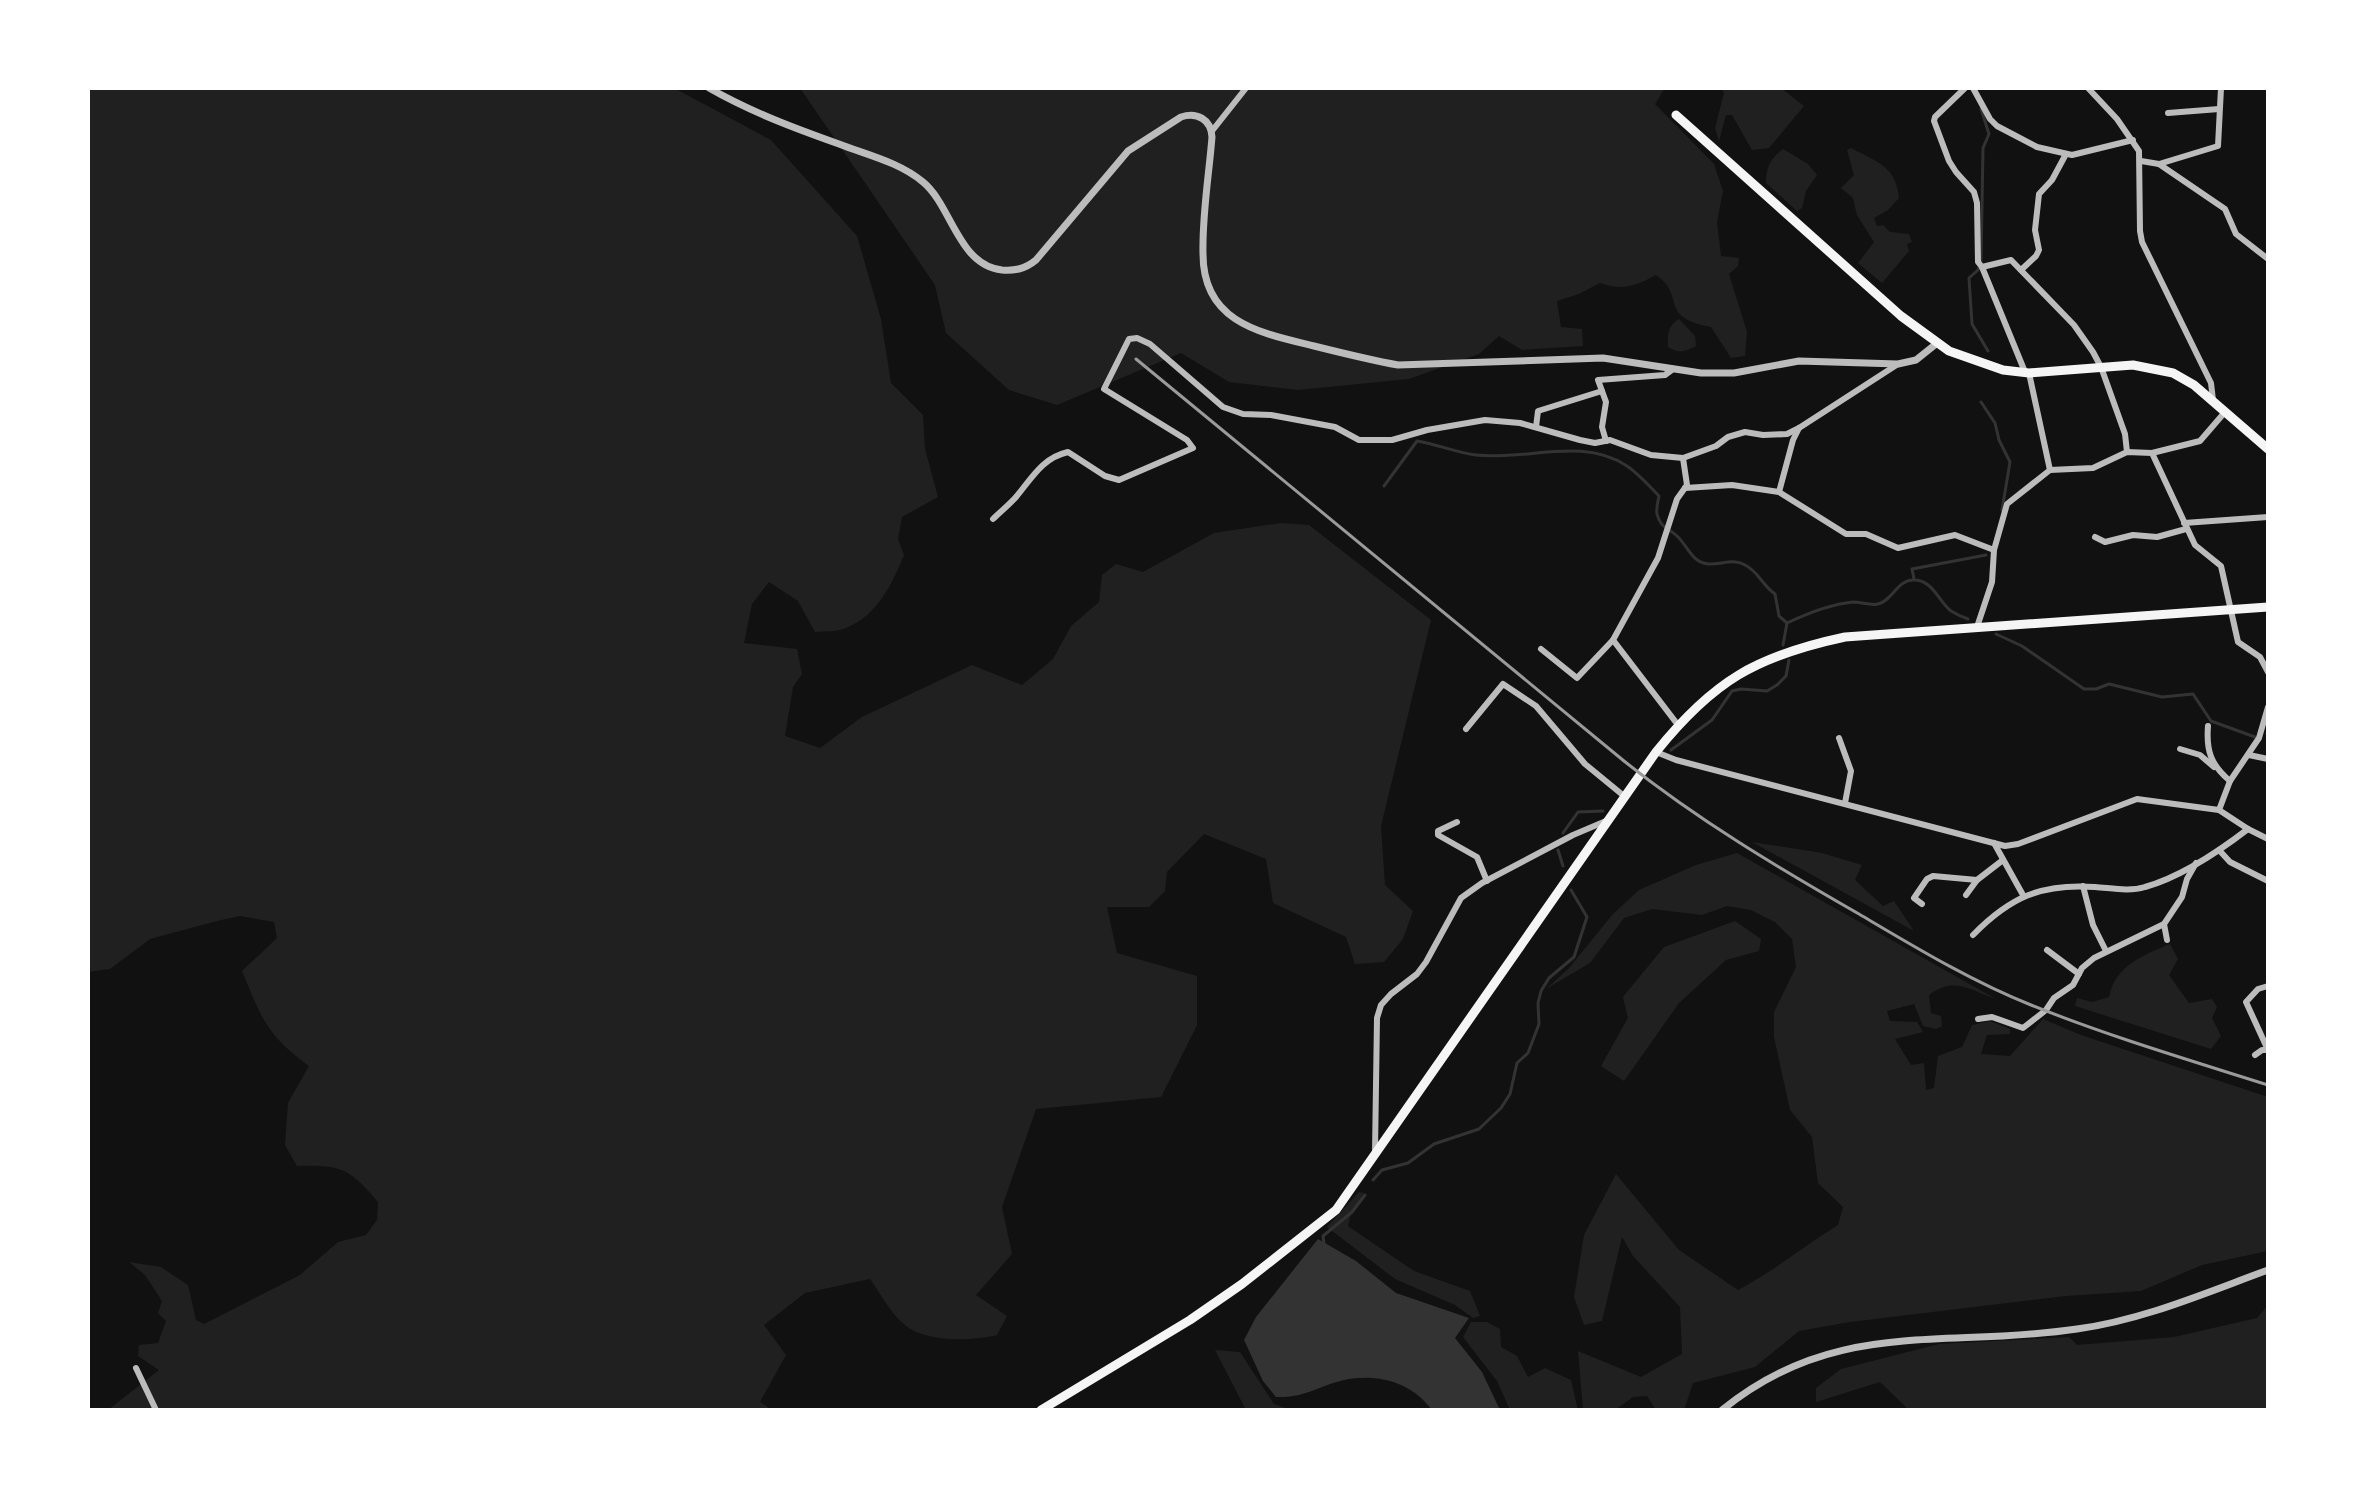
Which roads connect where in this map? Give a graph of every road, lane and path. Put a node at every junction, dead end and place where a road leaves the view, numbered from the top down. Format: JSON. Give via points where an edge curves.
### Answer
{"nodes":[{"id":1,"x":709,"y":88,"type":"edge"},
{"id":2,"x":1246,"y":88,"type":"edge"},
{"id":3,"x":1965,"y":88,"type":"edge"},
{"id":4,"x":1973,"y":88,"type":"edge"},
{"id":5,"x":2088,"y":88,"type":"edge"},
{"id":6,"x":2221,"y":88,"type":"edge"},
{"id":7,"x":2219,"y":109,"type":"junction"},
{"id":8,"x":2168,"y":113,"type":"dead end"},
{"id":9,"x":1676,"y":115,"type":"dead end"},
{"id":10,"x":1212,"y":131,"type":"junction"},
{"id":11,"x":2133,"y":140,"type":"junction"},
{"id":12,"x":2066,"y":154,"type":"junction"},
{"id":13,"x":2141,"y":161,"type":"junction"},
{"id":14,"x":2159,"y":164,"type":"junction"},
{"id":15,"x":2268,"y":259,"type":"edge"},
{"id":16,"x":1981,"y":266,"type":"junction"},
{"id":17,"x":2021,"y":270,"type":"junction"},
{"id":18,"x":1936,"y":344,"type":"junction"},
{"id":19,"x":1898,"y":364,"type":"junction"},
{"id":20,"x":2101,"y":367,"type":"junction"},
{"id":21,"x":1673,"y":368,"type":"junction"},
{"id":22,"x":2027,"y":373,"type":"junction"},
{"id":23,"x":1602,"y":391,"type":"junction"},
{"id":24,"x":2213,"y":400,"type":"junction"},
{"id":25,"x":2226,"y":411,"type":"junction"},
{"id":26,"x":1536,"y":427,"type":"junction"},
{"id":27,"x":1799,"y":428,"type":"junction"},
{"id":28,"x":1606,"y":441,"type":"junction"},
{"id":29,"x":2266,"y":443,"type":"edge"},
{"id":30,"x":2127,"y":452,"type":"junction"},
{"id":31,"x":2152,"y":453,"type":"junction"},
{"id":32,"x":1683,"y":458,"type":"junction"},
{"id":33,"x":2050,"y":470,"type":"junction"},
{"id":34,"x":1685,"y":488,"type":"junction"},
{"id":35,"x":1779,"y":492,"type":"junction"},
{"id":36,"x":2268,"y":517,"type":"edge"},
{"id":37,"x":993,"y":519,"type":"dead end"},
{"id":38,"x":2185,"y":526,"type":"junction"},
{"id":39,"x":2095,"y":537,"type":"dead end"},
{"id":40,"x":1994,"y":550,"type":"junction"},
{"id":41,"x":2268,"y":607,"type":"edge"},
{"id":42,"x":2229,"y":610,"type":"junction"},
{"id":43,"x":1977,"y":627,"type":"junction"},
{"id":44,"x":1613,"y":640,"type":"junction"},
{"id":45,"x":1541,"y":649,"type":"dead end"},
{"id":46,"x":2268,"y":672,"type":"edge"},
{"id":47,"x":2268,"y":707,"type":"edge"},
{"id":48,"x":1678,"y":725,"type":"junction"},
{"id":49,"x":2208,"y":726,"type":"dead end"},
{"id":50,"x":1466,"y":729,"type":"dead end"},
{"id":51,"x":1839,"y":738,"type":"dead end"},
{"id":52,"x":2180,"y":749,"type":"dead end"},
{"id":53,"x":1656,"y":752,"type":"junction"},
{"id":54,"x":2249,"y":755,"type":"junction"},
{"id":55,"x":2268,"y":759,"type":"edge"},
{"id":56,"x":2216,"y":769,"type":"junction"},
{"id":57,"x":2230,"y":781,"type":"junction"},
{"id":58,"x":1624,"y":796,"type":"junction"},
{"id":59,"x":1845,"y":803,"type":"junction"},
{"id":60,"x":2219,"y":810,"type":"junction"},
{"id":61,"x":1606,"y":821,"type":"junction"},
{"id":62,"x":1457,"y":822,"type":"dead end"},
{"id":63,"x":2248,"y":829,"type":"junction"},
{"id":64,"x":2268,"y":839,"type":"edge"},
{"id":65,"x":1994,"y":843,"type":"junction"},
{"id":66,"x":2219,"y":850,"type":"junction"},
{"id":67,"x":2003,"y":860,"type":"junction"},
{"id":68,"x":2196,"y":862,"type":"junction"},
{"id":69,"x":1977,"y":880,"type":"junction"},
{"id":70,"x":1487,"y":881,"type":"junction"},
{"id":71,"x":2268,"y":881,"type":"edge"},
{"id":72,"x":2083,"y":886,"type":"junction"},
{"id":73,"x":1966,"y":895,"type":"dead end"},
{"id":74,"x":2023,"y":895,"type":"junction"},
{"id":75,"x":1922,"y":904,"type":"dead end"},
{"id":76,"x":2164,"y":924,"type":"junction"},
{"id":77,"x":1973,"y":935,"type":"dead end"},
{"id":78,"x":2167,"y":940,"type":"dead end"},
{"id":79,"x":2047,"y":950,"type":"dead end"},
{"id":80,"x":2106,"y":951,"type":"junction"},
{"id":81,"x":2079,"y":974,"type":"junction"},
{"id":82,"x":2268,"y":986,"type":"edge"},
{"id":83,"x":1978,"y":1019,"type":"dead end"},
{"id":84,"x":2268,"y":1050,"type":"edge"},
{"id":85,"x":2255,"y":1055,"type":"dead end"},
{"id":86,"x":1376,"y":1155,"type":"junction"},
{"id":87,"x":2268,"y":1270,"type":"edge"},
{"id":88,"x":136,"y":1368,"type":"dead end"},
{"id":89,"x":156,"y":1410,"type":"edge"},
{"id":90,"x":1041,"y":1410,"type":"edge"},
{"id":91,"x":1722,"y":1410,"type":"edge"}],
"edges":[{"from":1,"to":10,"type":"street","via":[[748,111],[916,176],[936,196],[974,257],[999,270],[1020,270],[1036,260],[1114,165],[1154,132],[1190,114],[1201,116]]},
{"from":2,"to":10,"type":"street"},
{"from":3,"to":16,"type":"street","via":[[1934,119],[1949,161],[1974,192]]},
{"from":4,"to":12,"type":"street","via":[[1997,126],[2037,147]]},
{"from":5,"to":11,"type":"street"},
{"from":6,"to":7,"type":"street"},
{"from":7,"to":8,"type":"street"},
{"from":7,"to":14,"type":"street","via":[[2218,146]]},
{"from":9,"to":18,"type":"main road"},
{"from":10,"to":21,"type":"street","via":[[1206,276],[1220,305],[1241,324],[1398,365],[1603,358]]},
{"from":11,"to":12,"type":"street"},
{"from":11,"to":13,"type":"street"},
{"from":12,"to":17,"type":"street","via":[[2039,194],[2039,250]]},
{"from":13,"to":14,"type":"street"},
{"from":13,"to":24,"type":"street","via":[[2142,242],[2211,383]]},
{"from":14,"to":15,"type":"street","via":[[2225,209],[2236,234]]},
{"from":16,"to":17,"type":"street","via":[[2011,260]]},
{"from":16,"to":22,"type":"street"},
{"from":17,"to":20,"type":"street","via":[[2074,325]]},
{"from":18,"to":19,"type":"street","via":[[1916,360]]},
{"from":18,"to":22,"type":"main road","via":[[1980,363]]},
{"from":19,"to":21,"type":"street","via":[[1799,361],[1715,374]]},
{"from":19,"to":27,"type":"street"},
{"from":20,"to":22,"type":"main road"},
{"from":20,"to":24,"type":"main road","via":[[2133,365],[2173,373]]},
{"from":20,"to":30,"type":"street"},
{"from":21,"to":23,"type":"street","via":[[1665,375],[1598,380]]},
{"from":22,"to":33,"type":"street"},
{"from":23,"to":26,"type":"street","via":[[1538,411]]},
{"from":23,"to":28,"type":"street"},
{"from":24,"to":25,"type":"main road"},
{"from":25,"to":29,"type":"main road"},
{"from":25,"to":31,"type":"street","via":[[2200,441]]},
{"from":26,"to":28,"type":"street","via":[[1595,443]]},
{"from":26,"to":37,"type":"street","via":[[1485,420],[1392,440],[1359,440],[1335,427],[1223,407],[1150,344],[1129,339],[1104,389],[1193,448],[1119,480],[1068,452],[1059,454]]},
{"from":27,"to":32,"type":"street","via":[[1787,434],[1745,432]]},
{"from":27,"to":35,"type":"street"},
{"from":28,"to":32,"type":"street"},
{"from":30,"to":31,"type":"street"},
{"from":30,"to":33,"type":"street","via":[[2093,468]]},
{"from":31,"to":38,"type":"street"},
{"from":32,"to":34,"type":"street"},
{"from":33,"to":40,"type":"street","via":[[2007,504]]},
{"from":34,"to":35,"type":"street","via":[[1732,485]]},
{"from":34,"to":44,"type":"street","via":[[1658,558]]},
{"from":35,"to":40,"type":"street","via":[[1846,534],[1866,534],[1898,548],[1955,535]]},
{"from":36,"to":38,"type":"street"},
{"from":38,"to":39,"type":"street","via":[[2157,537],[2133,535],[2105,542]]},
{"from":38,"to":42,"type":"street","via":[[2195,545],[2221,566]]},
{"from":40,"to":43,"type":"street","via":[[1992,582]]},
{"from":41,"to":42,"type":"main road"},
{"from":42,"to":43,"type":"main road"},
{"from":42,"to":46,"type":"street","via":[[2238,642],[2260,657]]},
{"from":43,"to":48,"type":"main road","via":[[1845,637],[1793,649],[1723,684]]},
{"from":44,"to":45,"type":"street","via":[[1577,678]]},
{"from":44,"to":48,"type":"street"},
{"from":47,"to":54,"type":"street"},
{"from":48,"to":53,"type":"main road"},
{"from":49,"to":56,"type":"street"},
{"from":50,"to":58,"type":"street","via":[[1503,684],[1536,706],[1585,764]]},
{"from":51,"to":59,"type":"street","via":[[1851,771]]},
{"from":52,"to":56,"type":"street","via":[[2200,755]]},
{"from":53,"to":58,"type":"main road"},
{"from":53,"to":59,"type":"street"},
{"from":54,"to":55,"type":"street"},
{"from":54,"to":57,"type":"street"},
{"from":56,"to":57,"type":"street"},
{"from":57,"to":60,"type":"street"},
{"from":58,"to":61,"type":"main road"},
{"from":59,"to":65,"type":"street"},
{"from":60,"to":63,"type":"street"},
{"from":60,"to":65,"type":"street","via":[[2137,799],[2018,844]]},
{"from":61,"to":70,"type":"street"},
{"from":61,"to":86,"type":"main road"},
{"from":62,"to":70,"type":"street","via":[[1438,835],[1477,857]]},
{"from":63,"to":64,"type":"street"},
{"from":63,"to":66,"type":"street"},
{"from":65,"to":67,"type":"street"},
{"from":66,"to":68,"type":"street"},
{"from":66,"to":71,"type":"street","via":[[2230,862]]},
{"from":67,"to":69,"type":"street"},
{"from":67,"to":74,"type":"street"},
{"from":68,"to":72,"type":"street","via":[[2144,887]]},
{"from":68,"to":76,"type":"street"},
{"from":69,"to":73,"type":"street"},
{"from":69,"to":75,"type":"street","via":[[1933,876],[1914,898]]},
{"from":70,"to":86,"type":"street","via":[[1461,898],[1426,962],[1381,1005]]},
{"from":72,"to":74,"type":"street"},
{"from":72,"to":80,"type":"street"},
{"from":74,"to":77,"type":"street"},
{"from":76,"to":78,"type":"street"},
{"from":76,"to":80,"type":"street"},
{"from":79,"to":81,"type":"street"},
{"from":80,"to":81,"type":"street"},
{"from":81,"to":83,"type":"street","via":[[2023,1028],[1992,1017]]},
{"from":82,"to":84,"type":"street","via":[[2246,1002]]},
{"from":84,"to":85,"type":"street"},
{"from":86,"to":90,"type":"main road","via":[[1336,1210],[1242,1284]]},
{"from":87,"to":91,"type":"street","via":[[2107,1324],[1853,1346],[1779,1372]]},
{"from":88,"to":89,"type":"street"}]}
